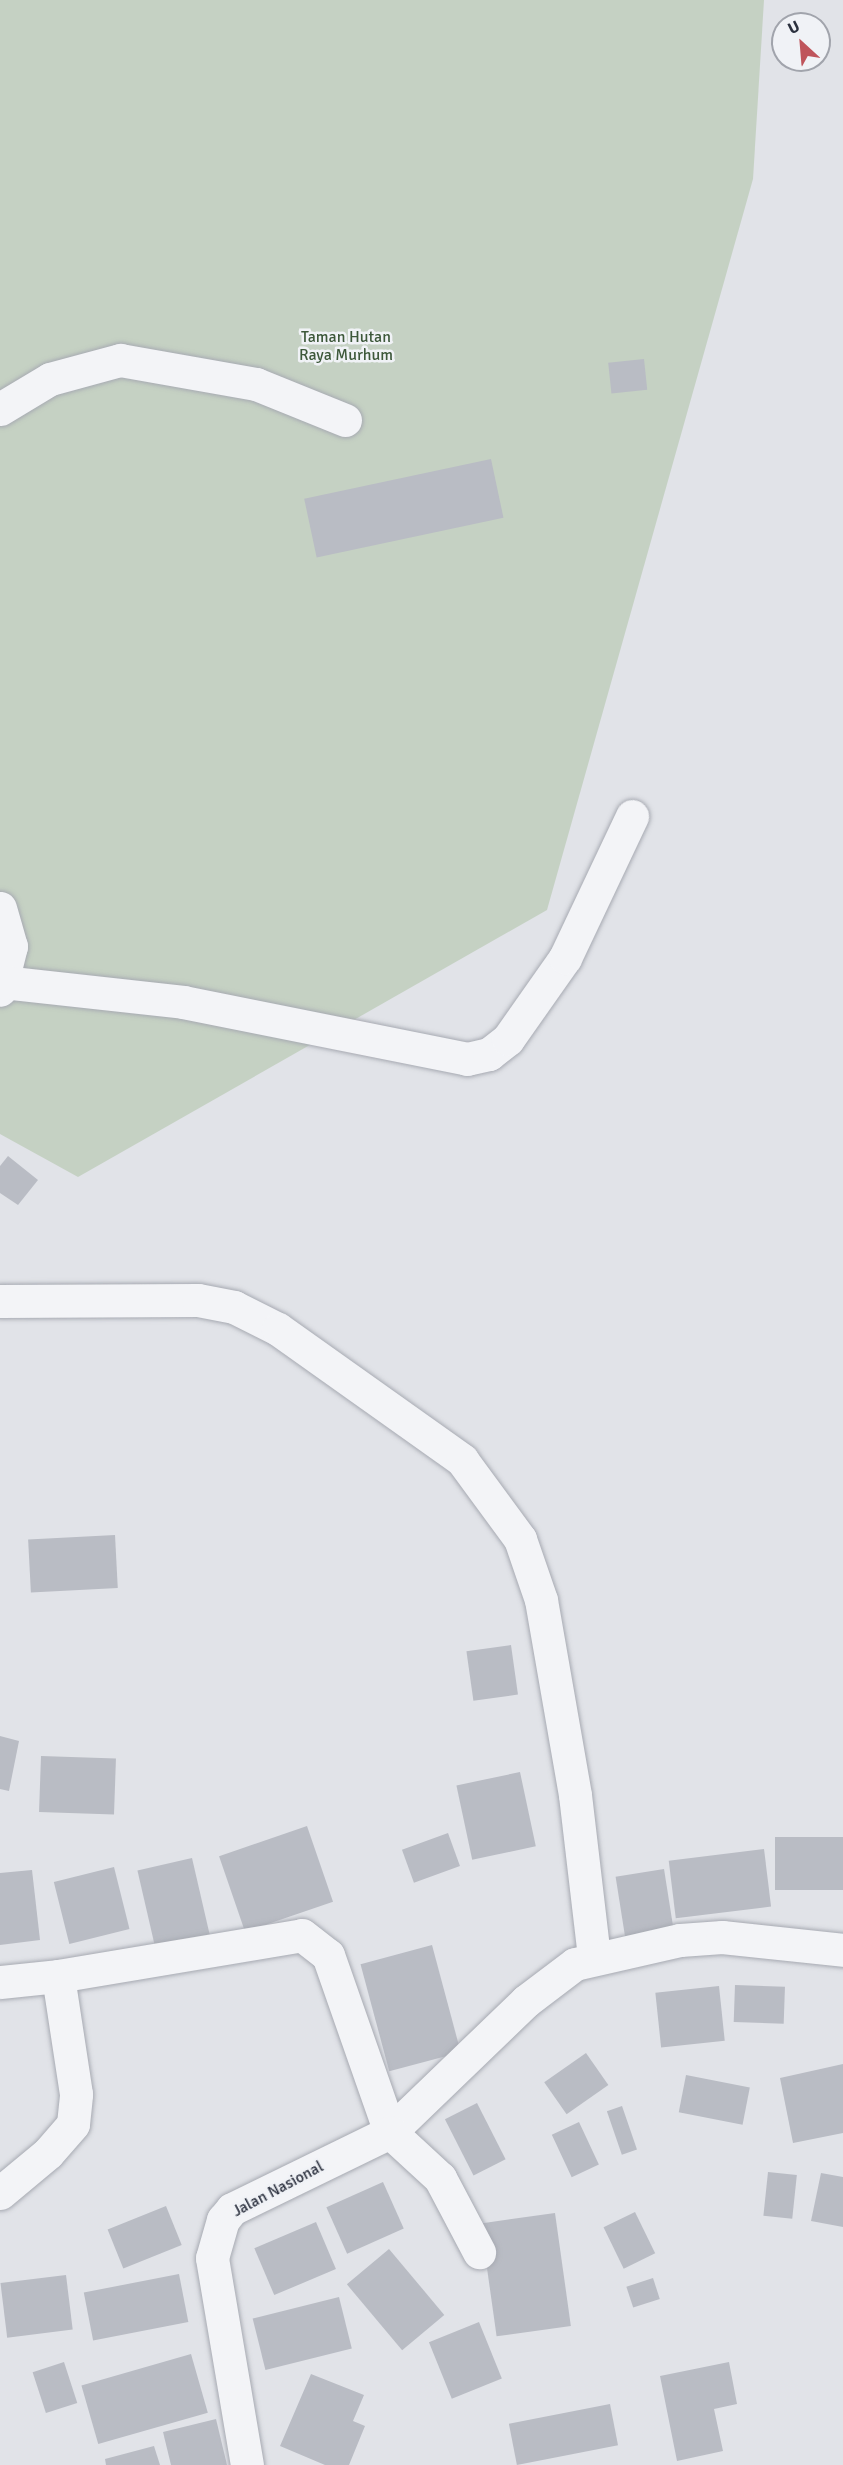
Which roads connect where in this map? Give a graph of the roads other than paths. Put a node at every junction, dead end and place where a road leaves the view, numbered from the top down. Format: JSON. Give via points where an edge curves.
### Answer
{"nodes":[{"id":1,"x":0,"y":409,"type":"edge"},
{"id":2,"x":345,"y":420,"type":"dead end"},
{"id":3,"x":632,"y":816,"type":"dead end"},
{"id":4,"x":0,"y":908,"type":"edge"},
{"id":5,"x":2,"y":986,"type":"edge"},
{"id":6,"x":0,"y":1301,"type":"edge"},
{"id":7,"x":843,"y":1950,"type":"edge"},
{"id":8,"x":594,"y":1957,"type":"junction"},
{"id":9,"x":58,"y":1976,"type":"junction"},
{"id":10,"x":0,"y":1982,"type":"edge"},
{"id":11,"x":390,"y":2132,"type":"junction"},
{"id":12,"x":0,"y":2193,"type":"edge"},
{"id":13,"x":479,"y":2252,"type":"dead end"},
{"id":14,"x":248,"y":2465,"type":"edge"}],
"edges":[{"from":1,"to":2,"type":"street","via":[[50,379],[120,360],[256,384]]},
{"from":3,"to":5,"type":"street","via":[[565,958],[508,1039],[489,1054],[468,1059],[183,1002]]},
{"from":4,"to":5,"type":"street","via":[[11,946]]},
{"from":6,"to":8,"type":"street","via":[[198,1300],[234,1307],[278,1329],[462,1460],[520,1539],[542,1600],[575,1795]]},
{"from":7,"to":8,"type":"street","via":[[722,1937]]},
{"from":8,"to":11,"type":"street","name":"Jalan Nasional","via":[[544,1985]]},
{"from":9,"to":10,"type":"street"},
{"from":9,"to":11,"type":"street","via":[[302,1935],[328,1955]]},
{"from":9,"to":12,"type":"street","via":[[76,2094],[73,2124],[48,2154]]},
{"from":11,"to":13,"type":"street","via":[[455,2197]]},
{"from":11,"to":14,"type":"street","name":"Jalan Nasional","via":[[232,2209],[223,2220],[212,2258]]}]}
